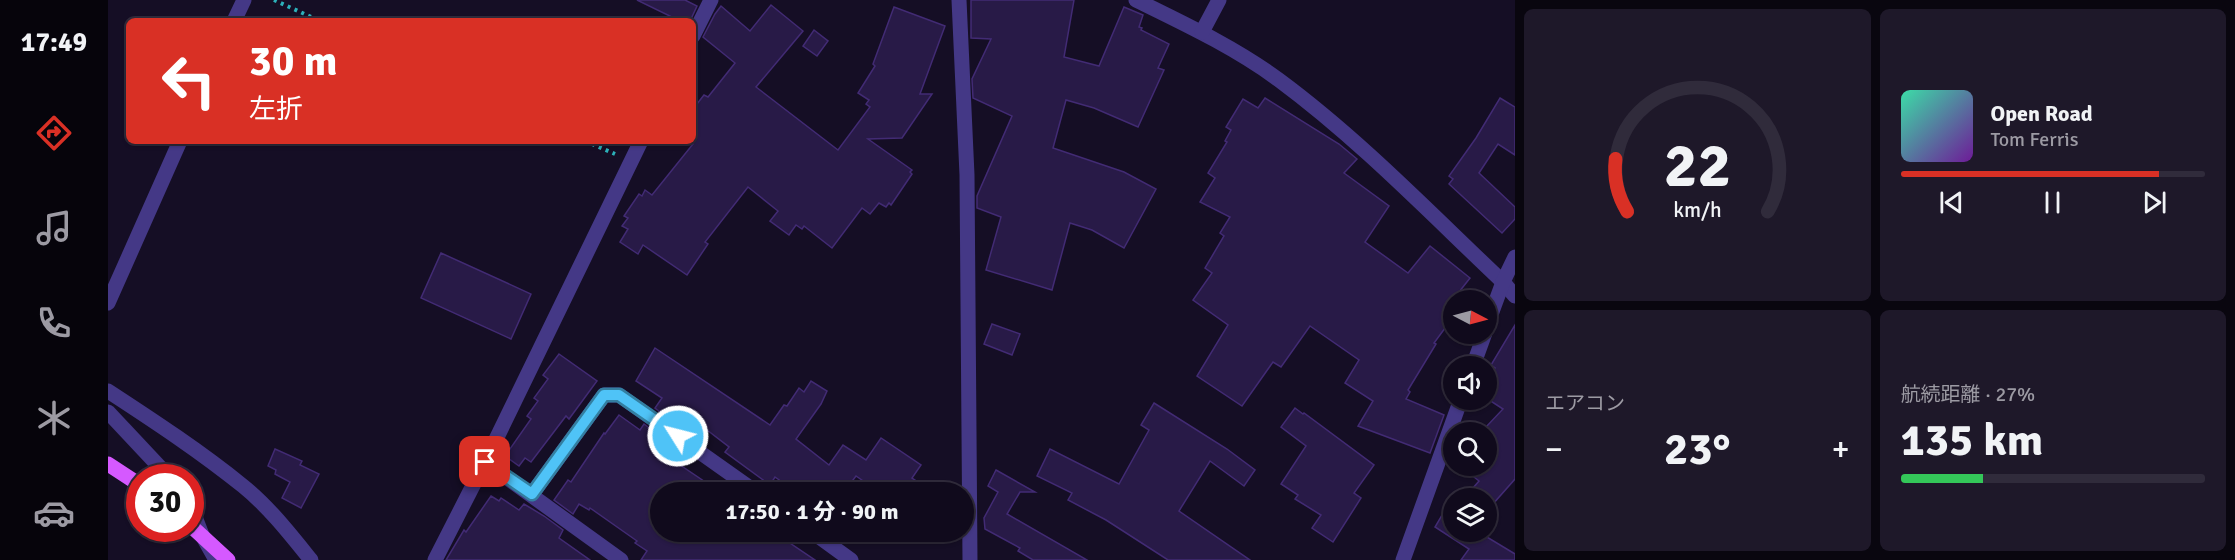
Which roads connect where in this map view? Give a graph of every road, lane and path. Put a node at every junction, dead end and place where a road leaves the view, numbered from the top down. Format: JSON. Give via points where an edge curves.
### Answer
{"nodes":[{"id":1,"x":244,"y":0,"type":"edge"},
{"id":2,"x":274,"y":0,"type":"edge"},
{"id":3,"x":711,"y":0,"type":"edge"},
{"id":4,"x":959,"y":0,"type":"edge"},
{"id":5,"x":1136,"y":0,"type":"edge"},
{"id":6,"x":1219,"y":0,"type":"edge"},
{"id":7,"x":235,"y":18,"type":"edge"},
{"id":8,"x":313,"y":18,"type":"edge"},
{"id":9,"x":696,"y":30,"type":"edge"},
{"id":10,"x":1202,"y":32,"type":"junction"},
{"id":11,"x":179,"y":144,"type":"edge"},
{"id":12,"x":592,"y":144,"type":"edge"},
{"id":13,"x":639,"y":144,"type":"edge"},
{"id":14,"x":630,"y":161,"type":"junction"},
{"id":15,"x":1515,"y":257,"type":"edge"},
{"id":16,"x":1503,"y":282,"type":"junction"},
{"id":17,"x":1515,"y":296,"type":"edge"},
{"id":18,"x":1497,"y":298,"type":"edge"},
{"id":19,"x":108,"y":303,"type":"edge"},
{"id":20,"x":108,"y":391,"type":"edge"},
{"id":21,"x":1457,"y":410,"type":"edge"},
{"id":22,"x":108,"y":412,"type":"edge"},
{"id":23,"x":485,"y":462,"type":"junction"},
{"id":24,"x":108,"y":464,"type":"edge"},
{"id":25,"x":157,"y":464,"type":"edge"},
{"id":26,"x":126,"y":476,"type":"edge"},
{"id":27,"x":742,"y":482,"type":"edge"},
{"id":28,"x":532,"y":494,"type":"junction"},
{"id":29,"x":204,"y":538,"type":"edge"},
{"id":30,"x":204,"y":542,"type":"edge"},
{"id":31,"x":826,"y":542,"type":"edge"},
{"id":32,"x":216,"y":560,"type":"edge"},
{"id":33,"x":228,"y":560,"type":"edge"},
{"id":34,"x":311,"y":560,"type":"edge"},
{"id":35,"x":435,"y":560,"type":"edge"},
{"id":36,"x":621,"y":560,"type":"edge"},
{"id":37,"x":851,"y":560,"type":"edge"},
{"id":38,"x":970,"y":560,"type":"edge"},
{"id":39,"x":1403,"y":560,"type":"edge"}],
"edges":[{"from":1,"to":7,"type":"street"},
{"from":2,"to":8,"type":"path"},
{"from":3,"to":9,"type":"street"},
{"from":4,"to":38,"type":"street","via":[[967,175]]},
{"from":5,"to":10,"type":"street"},
{"from":6,"to":10,"type":"street"},
{"from":10,"to":16,"type":"street","via":[[1278,79],[1342,130]]},
{"from":11,"to":19,"type":"street"},
{"from":12,"to":14,"type":"path"},
{"from":13,"to":14,"type":"street"},
{"from":14,"to":23,"type":"street"},
{"from":15,"to":16,"type":"street"},
{"from":16,"to":17,"type":"street"},
{"from":16,"to":18,"type":"street"},
{"from":20,"to":34,"type":"street","via":[[243,486],[270,510]]},
{"from":21,"to":39,"type":"street"},
{"from":22,"to":25,"type":"street"},
{"from":23,"to":28,"type":"street"},
{"from":23,"to":35,"type":"street"},
{"from":24,"to":26,"type":"main road"},
{"from":27,"to":28,"type":"street","via":[[619,395],[604,395]]},
{"from":28,"to":36,"type":"street"},
{"from":29,"to":33,"type":"main road"},
{"from":30,"to":32,"type":"street"},
{"from":31,"to":37,"type":"street"}]}
